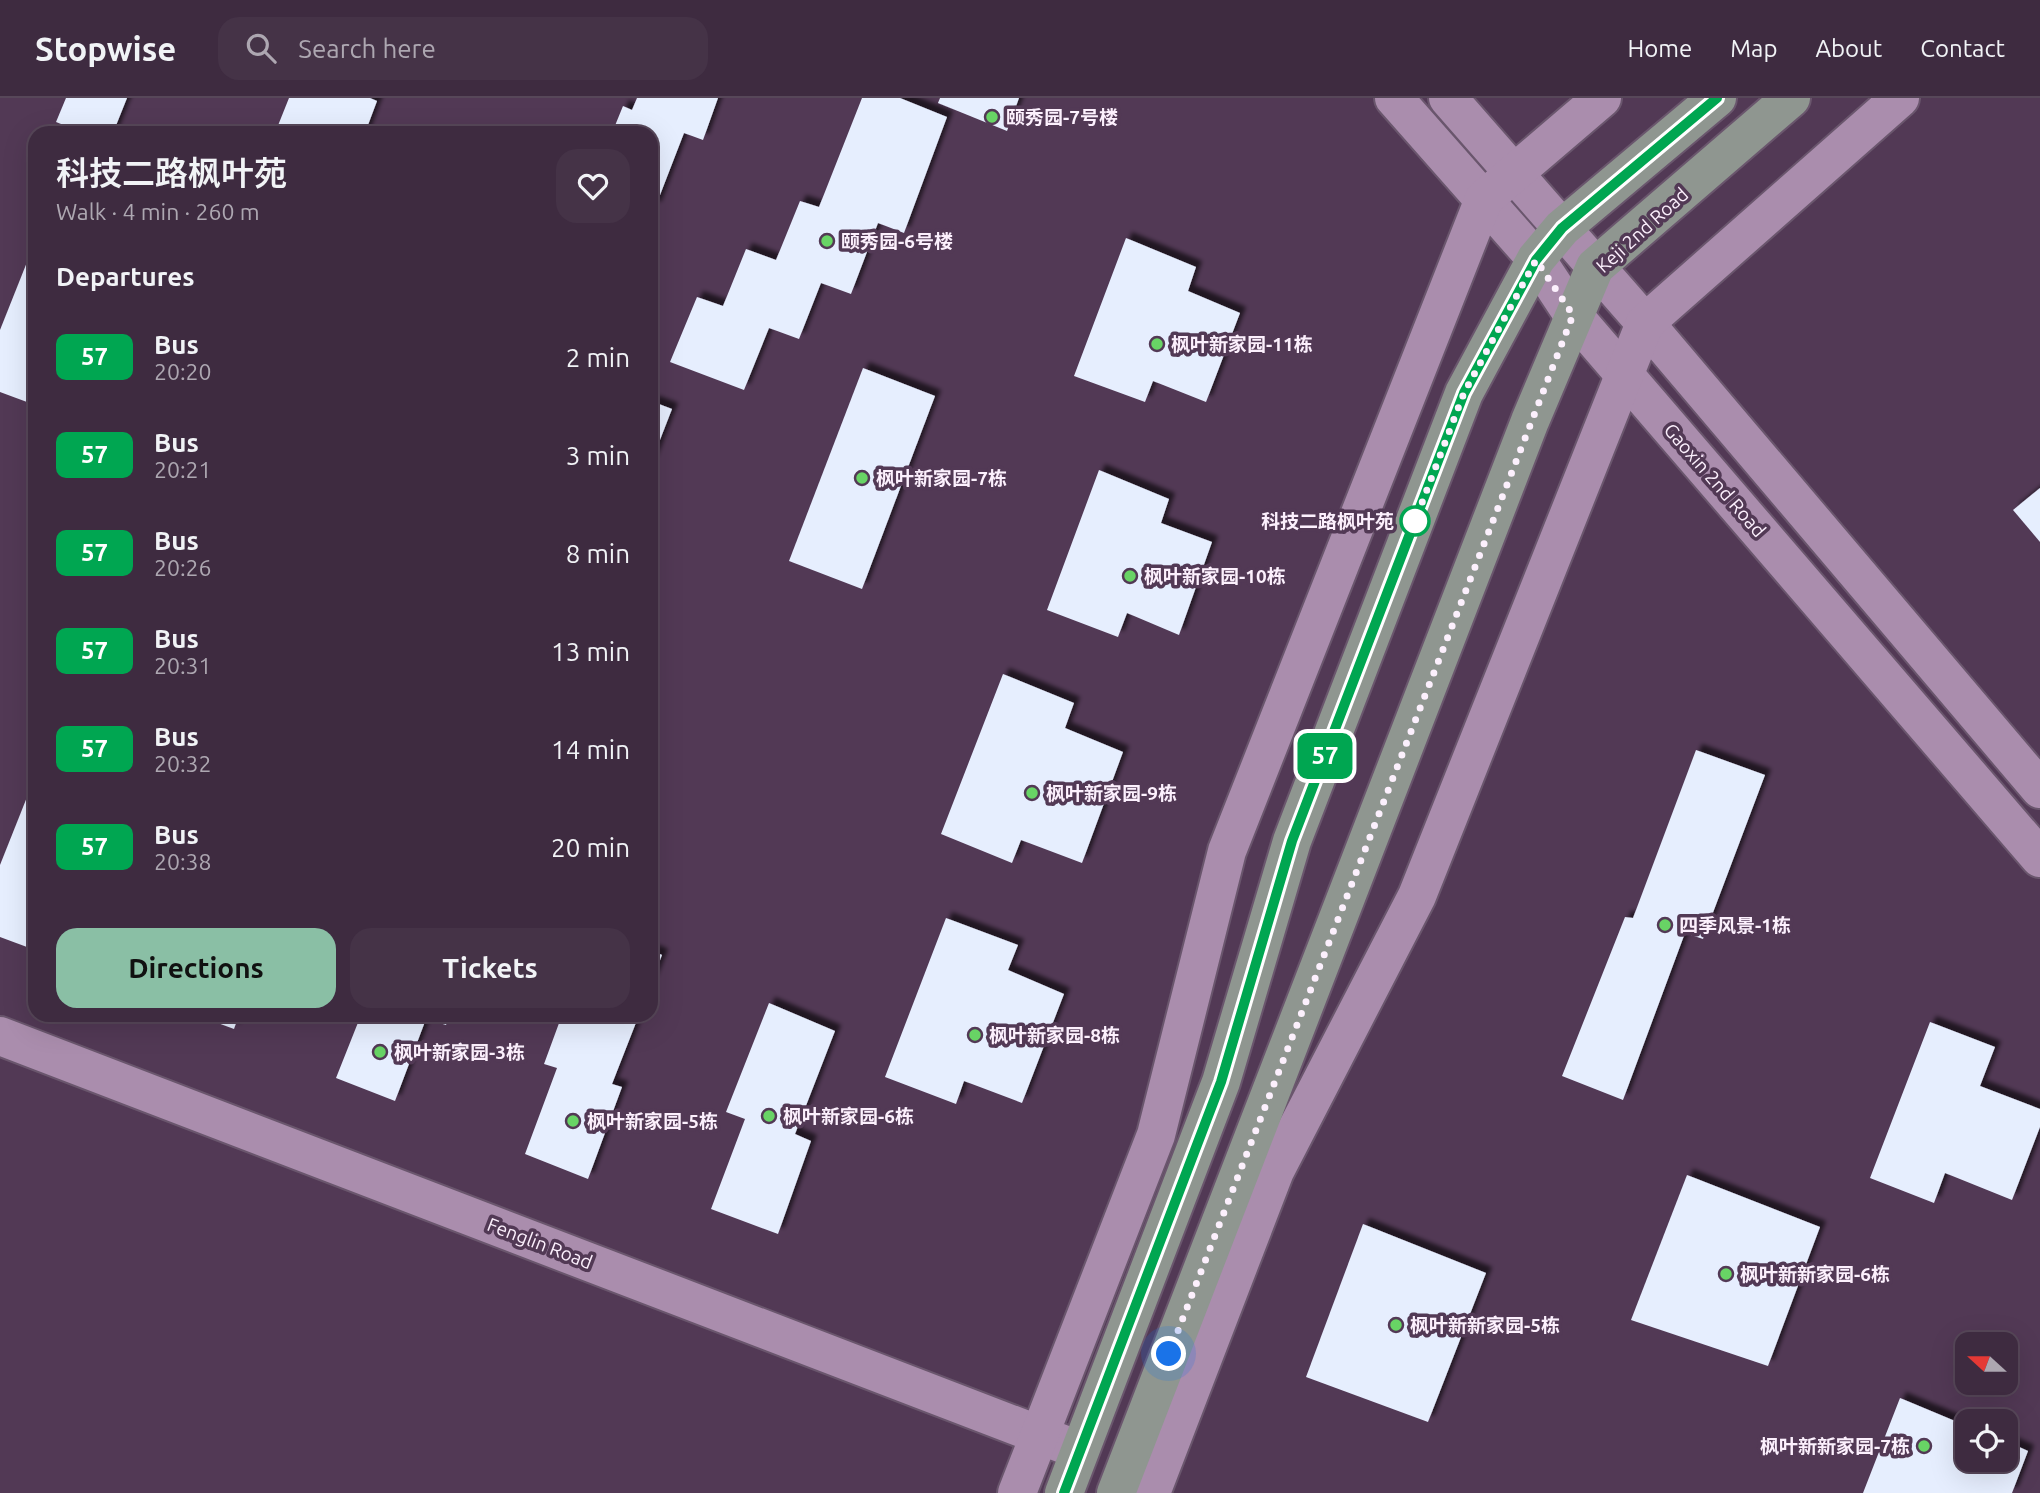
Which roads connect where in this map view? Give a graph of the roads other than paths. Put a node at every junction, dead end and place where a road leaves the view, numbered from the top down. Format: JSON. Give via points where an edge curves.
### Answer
{"nodes":[{"id":1,"x":1394,"y":98,"type":"edge"},
{"id":2,"x":1448,"y":98,"type":"edge"},
{"id":3,"x":1602,"y":98,"type":"edge"},
{"id":4,"x":1717,"y":98,"type":"edge"},
{"id":5,"x":1791,"y":98,"type":"edge"},
{"id":6,"x":1900,"y":98,"type":"edge"},
{"id":7,"x":1514,"y":174,"type":"junction"},
{"id":8,"x":1484,"y":199,"type":"junction"},
{"id":9,"x":1562,"y":228,"type":"junction"},
{"id":10,"x":1536,"y":260,"type":"junction"},
{"id":11,"x":1595,"y":267,"type":"junction"},
{"id":12,"x":1573,"y":315,"type":"junction"},
{"id":13,"x":1645,"y":323,"type":"junction"},
{"id":14,"x":1624,"y":374,"type":"junction"},
{"id":15,"x":2040,"y":789,"type":"edge"},
{"id":16,"x":2040,"y":858,"type":"edge"},
{"id":17,"x":0,"y":1035,"type":"edge"},
{"id":18,"x":1039,"y":1434,"type":"junction"},
{"id":19,"x":1080,"y":1450,"type":"junction"},
{"id":20,"x":1017,"y":1493,"type":"edge"},
{"id":21,"x":1064,"y":1493,"type":"edge"},
{"id":22,"x":1116,"y":1493,"type":"edge"},
{"id":23,"x":1151,"y":1493,"type":"edge"}],
"edges":[{"from":1,"to":8,"type":"street","name":"Gaoxin 2nd Road"},
{"from":2,"to":7,"type":"street"},
{"from":3,"to":7,"type":"street"},
{"from":4,"to":9,"type":"main road"},
{"from":5,"to":11,"type":"main road","name":"Keji 2nd Road"},
{"from":6,"to":13,"type":"street"},
{"from":7,"to":8,"type":"street"},
{"from":7,"to":9,"type":"street"},
{"from":8,"to":10,"type":"street","name":"Gaoxin 2nd Road"},
{"from":8,"to":18,"type":"street","via":[[1227,851],[1156,1135]]},
{"from":9,"to":10,"type":"main road"},
{"from":9,"to":11,"type":"street"},
{"from":10,"to":12,"type":"street","name":"Gaoxin 2nd Road"},
{"from":10,"to":19,"type":"main road","via":[[1464,393],[1292,841],[1221,1082]]},
{"from":11,"to":12,"type":"main road","name":"Keji 2nd Road"},
{"from":11,"to":13,"type":"street"},
{"from":12,"to":14,"type":"street","name":"Gaoxin 2nd Road"},
{"from":12,"to":22,"type":"main road","name":"Keji 2nd Road"},
{"from":13,"to":14,"type":"street"},
{"from":13,"to":15,"type":"street"},
{"from":14,"to":16,"type":"street","name":"Gaoxin 2nd Road"},
{"from":14,"to":23,"type":"street","via":[[1418,897],[1275,1171]]},
{"from":17,"to":18,"type":"street","name":"Fenglin Road"},
{"from":18,"to":19,"type":"street","name":"Fenglin Road"},
{"from":18,"to":20,"type":"street"},
{"from":19,"to":21,"type":"main road"}]}
